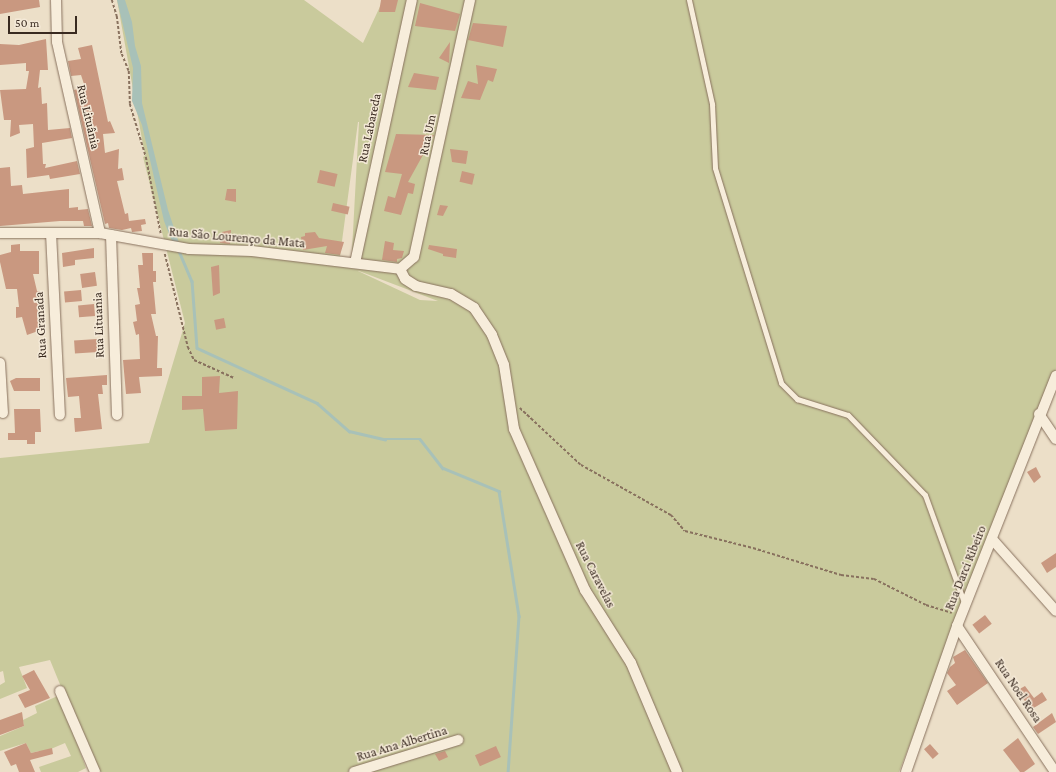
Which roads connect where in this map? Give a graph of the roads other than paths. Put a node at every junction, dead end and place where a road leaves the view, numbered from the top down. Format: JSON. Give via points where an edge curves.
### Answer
{"nodes":[{"id":1,"x":412,"y":0,"type":"edge"},
{"id":2,"x":470,"y":0,"type":"edge"},
{"id":3,"x":689,"y":0,"type":"edge"},
{"id":4,"x":55,"y":4,"type":"edge"},
{"id":5,"x":0,"y":233,"type":"edge"},
{"id":6,"x":51,"y":233,"type":"junction"},
{"id":7,"x":100,"y":233,"type":"junction"},
{"id":8,"x":111,"y":235,"type":"junction"},
{"id":9,"x":355,"y":263,"type":"junction"},
{"id":10,"x":400,"y":269,"type":"junction"},
{"id":11,"x":0,"y":363,"type":"edge"},
{"id":12,"x":1056,"y":376,"type":"edge"},
{"id":13,"x":3,"y":413,"type":"dead end"},
{"id":14,"x":117,"y":414,"type":"dead end"},
{"id":15,"x":1039,"y":414,"type":"junction"},
{"id":16,"x":60,"y":415,"type":"dead end"},
{"id":17,"x":1056,"y":439,"type":"edge"},
{"id":18,"x":992,"y":539,"type":"junction"},
{"id":19,"x":963,"y":611,"type":"junction"},
{"id":20,"x":1056,"y":612,"type":"edge"},
{"id":21,"x":957,"y":626,"type":"junction"},
{"id":22,"x":60,"y":691,"type":"dead end"},
{"id":23,"x":458,"y":740,"type":"dead end"},
{"id":24,"x":95,"y":772,"type":"edge"},
{"id":25,"x":354,"y":772,"type":"edge"},
{"id":26,"x":677,"y":772,"type":"edge"},
{"id":27,"x":906,"y":772,"type":"edge"},
{"id":28,"x":1055,"y":772,"type":"edge"}],
"edges":[{"from":1,"to":9,"type":"street","name":"Rua Labareda"},
{"from":2,"to":10,"type":"street","name":"Rua Um","via":[[415,251],[412,261]]},
{"from":3,"to":19,"type":"lane","via":[[712,104],[715,168],[781,383],[798,399],[848,415],[925,495]]},
{"from":4,"to":7,"type":"street","name":"Rua Lituânia","via":[[57,42]]},
{"from":5,"to":6,"type":"street","name":"Rua São Lourenço da Mata"},
{"from":6,"to":7,"type":"street","name":"Rua São Lourenço da Mata"},
{"from":6,"to":16,"type":"street","name":"Rua Granada"},
{"from":7,"to":8,"type":"street","name":"Rua São Lourenço da Mata"},
{"from":8,"to":9,"type":"street","name":"Rua São Lourenço da Mata","via":[[163,244]]},
{"from":8,"to":14,"type":"street","name":"Rua Lituania"},
{"from":9,"to":10,"type":"street","name":"Rua São Lourenço da Mata"},
{"from":10,"to":26,"type":"street","name":"Rua Caravelas","via":[[405,279],[416,286],[451,294],[474,308],[500,351],[514,429],[585,590],[631,663]]},
{"from":11,"to":13,"type":"street"},
{"from":12,"to":15,"type":"street","name":"Rua Darci Ribeiro"},
{"from":15,"to":17,"type":"street"},
{"from":15,"to":18,"type":"street","name":"Rua Darci Ribeiro"},
{"from":18,"to":19,"type":"street","name":"Rua Darci Ribeiro"},
{"from":18,"to":20,"type":"street"},
{"from":19,"to":21,"type":"street","name":"Rua Darci Ribeiro"},
{"from":21,"to":27,"type":"street","name":"Rua Darci Ribeiro"},
{"from":21,"to":28,"type":"street","name":"Rua Noel Rosa"},
{"from":22,"to":24,"type":"street"},
{"from":23,"to":25,"type":"street","name":"Rua Ana Albertina"}]}
